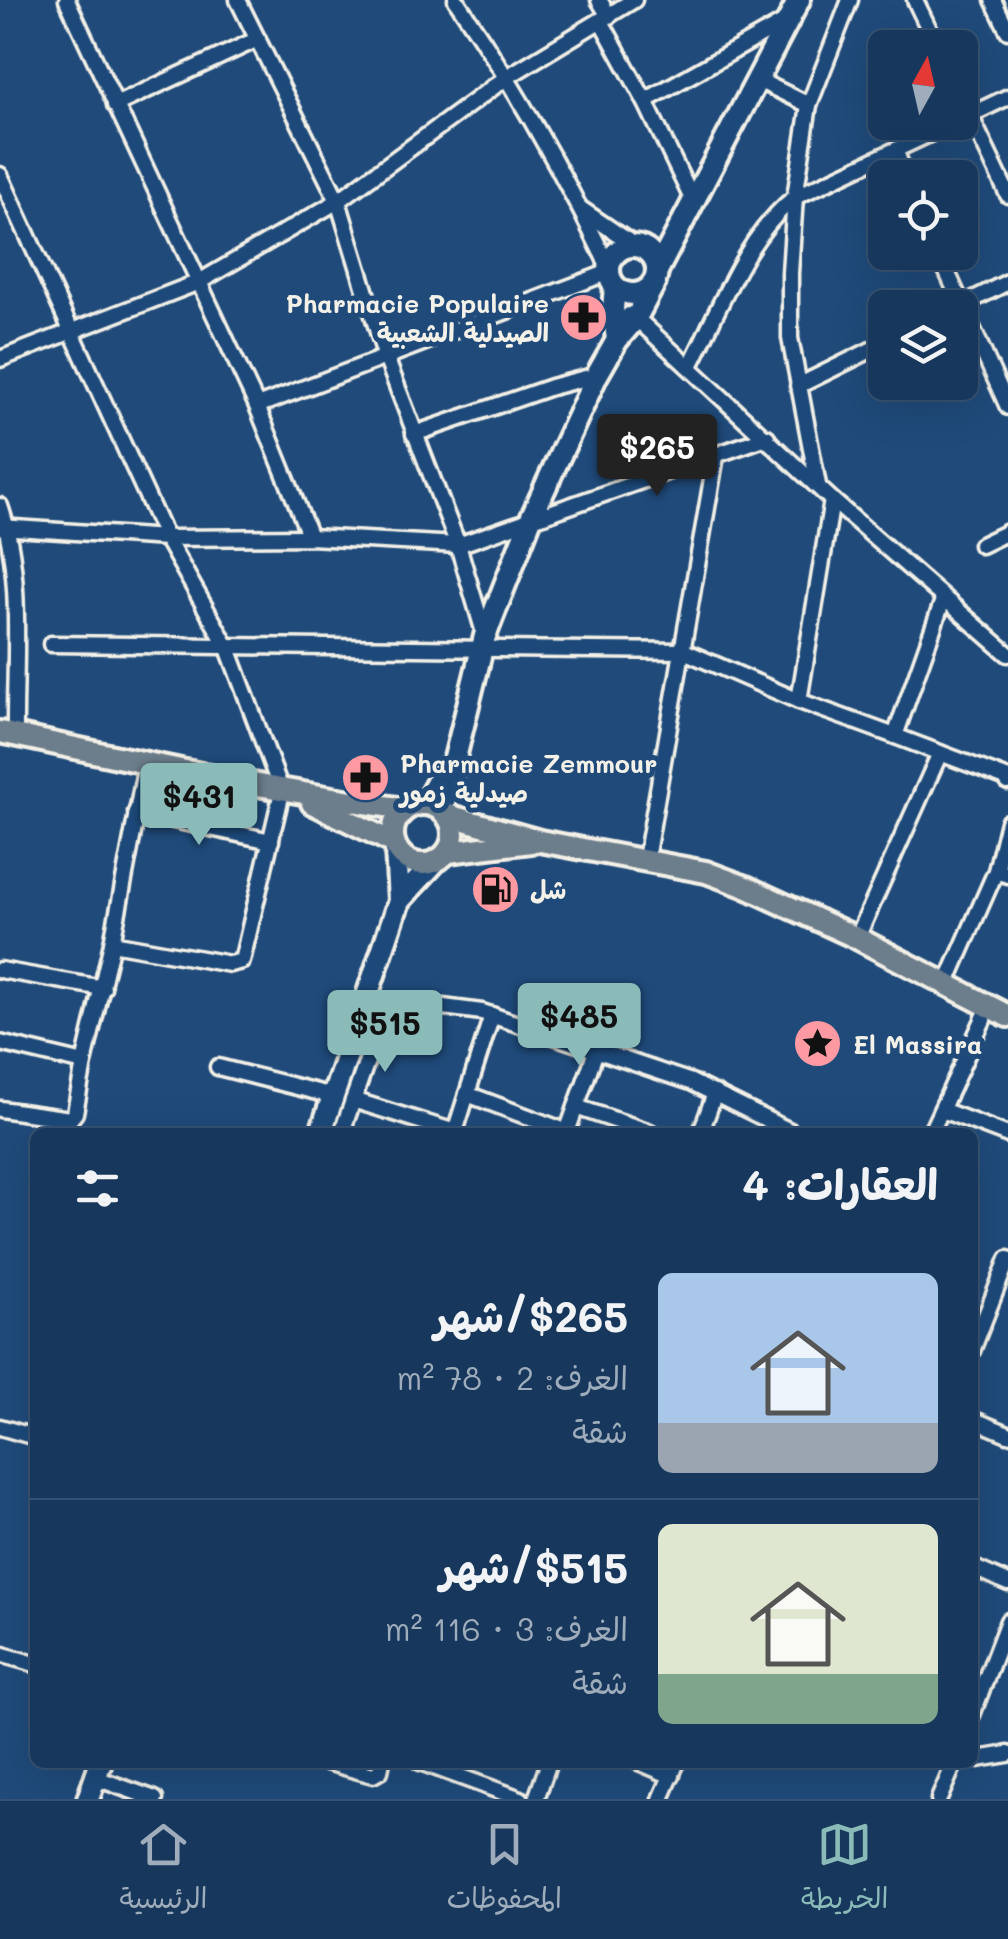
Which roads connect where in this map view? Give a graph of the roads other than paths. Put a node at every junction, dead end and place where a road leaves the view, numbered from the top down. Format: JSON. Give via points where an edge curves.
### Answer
{"nodes":[{"id":1,"x":67,"y":0,"type":"edge"},
{"id":2,"x":238,"y":0,"type":"edge"},
{"id":3,"x":456,"y":0,"type":"edge"},
{"id":4,"x":599,"y":0,"type":"edge"},
{"id":5,"x":634,"y":0,"type":"edge"},
{"id":6,"x":799,"y":0,"type":"edge"},
{"id":7,"x":850,"y":0,"type":"edge"},
{"id":8,"x":915,"y":0,"type":"edge"},
{"id":9,"x":993,"y":0,"type":"edge"},
{"id":10,"x":605,"y":18,"type":"junction"},
{"id":11,"x":788,"y":19,"type":"junction"},
{"id":12,"x":929,"y":30,"type":"edge"},
{"id":13,"x":1008,"y":30,"type":"edge"},
{"id":14,"x":258,"y":39,"type":"junction"},
{"id":15,"x":508,"y":77,"type":"junction"},
{"id":16,"x":758,"y":80,"type":"junction"},
{"id":17,"x":1008,"y":96,"type":"edge"},
{"id":18,"x":645,"y":101,"type":"junction"},
{"id":19,"x":115,"y":104,"type":"junction"},
{"id":20,"x":808,"y":105,"type":"junction"},
{"id":21,"x":978,"y":111,"type":"edge"},
{"id":22,"x":920,"y":140,"type":"edge"},
{"id":23,"x":975,"y":140,"type":"edge"},
{"id":24,"x":896,"y":152,"type":"junction"},
{"id":25,"x":899,"y":160,"type":"edge"},
{"id":26,"x":1,"y":180,"type":"edge"},
{"id":27,"x":1008,"y":194,"type":"edge"},
{"id":28,"x":795,"y":197,"type":"junction"},
{"id":29,"x":338,"y":201,"type":"junction"},
{"id":30,"x":581,"y":209,"type":"junction"},
{"id":31,"x":688,"y":209,"type":"junction"},
{"id":32,"x":638,"y":246,"type":"junction"},
{"id":33,"x":611,"y":275,"type":"junction"},
{"id":34,"x":656,"y":275,"type":"junction"},
{"id":35,"x":199,"y":282,"type":"junction"},
{"id":36,"x":1008,"y":282,"type":"edge"},
{"id":37,"x":978,"y":296,"type":"edge"},
{"id":38,"x":613,"y":310,"type":"junction"},
{"id":39,"x":636,"y":318,"type":"junction"},
{"id":40,"x":74,"y":332,"type":"junction"},
{"id":41,"x":616,"y":340,"type":"junction"},
{"id":42,"x":978,"y":346,"type":"edge"},
{"id":43,"x":868,"y":351,"type":"edge"},
{"id":44,"x":386,"y":354,"type":"junction"},
{"id":45,"x":0,"y":359,"type":"edge"},
{"id":46,"x":690,"y":366,"type":"junction"},
{"id":47,"x":597,"y":375,"type":"junction"},
{"id":48,"x":798,"y":386,"type":"junction"},
{"id":49,"x":256,"y":406,"type":"junction"},
{"id":50,"x":1008,"y":406,"type":"edge"},
{"id":51,"x":414,"y":434,"type":"junction"},
{"id":52,"x":767,"y":437,"type":"junction"},
{"id":53,"x":716,"y":456,"type":"junction"},
{"id":54,"x":818,"y":486,"type":"junction"},
{"id":55,"x":832,"y":500,"type":"junction"},
{"id":56,"x":0,"y":506,"type":"edge"},
{"id":57,"x":532,"y":518,"type":"junction"},
{"id":58,"x":4,"y":528,"type":"edge"},
{"id":59,"x":1008,"y":532,"type":"edge"},
{"id":60,"x":310,"y":537,"type":"junction"},
{"id":61,"x":166,"y":538,"type":"junction"},
{"id":62,"x":458,"y":545,"type":"junction"},
{"id":63,"x":981,"y":545,"type":"dead end"},
{"id":64,"x":944,"y":600,"type":"junction"},
{"id":65,"x":484,"y":643,"type":"junction"},
{"id":66,"x":51,"y":644,"type":"dead end"},
{"id":67,"x":228,"y":648,"type":"junction"},
{"id":68,"x":684,"y":650,"type":"junction"},
{"id":69,"x":1006,"y":650,"type":"edge"},
{"id":70,"x":799,"y":700,"type":"junction"},
{"id":71,"x":7,"y":734,"type":"edge"},
{"id":72,"x":895,"y":736,"type":"junction"},
{"id":73,"x":940,"y":753,"type":"junction"},
{"id":74,"x":146,"y":765,"type":"junction"},
{"id":75,"x":1008,"y":782,"type":"edge"},
{"id":76,"x":287,"y":793,"type":"junction"},
{"id":77,"x":430,"y":810,"type":"junction"},
{"id":78,"x":136,"y":812,"type":"junction"},
{"id":79,"x":1008,"y":822,"type":"edge"},
{"id":80,"x":540,"y":841,"type":"junction"},
{"id":81,"x":271,"y":842,"type":"junction"},
{"id":82,"x":395,"y":846,"type":"junction"},
{"id":83,"x":441,"y":857,"type":"junction"},
{"id":84,"x":646,"y":859,"type":"junction"},
{"id":85,"x":1002,"y":873,"type":"edge"},
{"id":86,"x":399,"y":901,"type":"junction"},
{"id":87,"x":857,"y":938,"type":"junction"},
{"id":88,"x":112,"y":943,"type":"junction"},
{"id":89,"x":0,"y":970,"type":"edge"},
{"id":90,"x":946,"y":985,"type":"junction"},
{"id":91,"x":103,"y":988,"type":"junction"},
{"id":92,"x":364,"y":1004,"type":"junction"},
{"id":93,"x":387,"y":1004,"type":"junction"},
{"id":94,"x":999,"y":1011,"type":"edge"},
{"id":95,"x":492,"y":1015,"type":"junction"},
{"id":96,"x":0,"y":1043,"type":"edge"},
{"id":97,"x":596,"y":1051,"type":"junction"},
{"id":98,"x":84,"y":1063,"type":"junction"},
{"id":99,"x":218,"y":1067,"type":"dead end"},
{"id":100,"x":715,"y":1092,"type":"junction"},
{"id":101,"x":467,"y":1094,"type":"junction"},
{"id":102,"x":343,"y":1098,"type":"junction"},
{"id":103,"x":0,"y":1108,"type":"edge"},
{"id":104,"x":576,"y":1108,"type":"junction"},
{"id":105,"x":942,"y":1110,"type":"junction"},
{"id":106,"x":324,"y":1128,"type":"edge"},
{"id":107,"x":342,"y":1128,"type":"edge"},
{"id":108,"x":442,"y":1128,"type":"edge"},
{"id":109,"x":456,"y":1128,"type":"edge"},
{"id":110,"x":557,"y":1128,"type":"edge"},
{"id":111,"x":569,"y":1128,"type":"edge"},
{"id":112,"x":638,"y":1128,"type":"edge"},
{"id":113,"x":702,"y":1128,"type":"edge"},
{"id":114,"x":784,"y":1128,"type":"edge"},
{"id":115,"x":933,"y":1128,"type":"edge"},
{"id":116,"x":1008,"y":1135,"type":"edge"},
{"id":117,"x":1008,"y":1259,"type":"edge"},
{"id":118,"x":978,"y":1335,"type":"edge"},
{"id":119,"x":978,"y":1421,"type":"edge"},
{"id":120,"x":0,"y":1427,"type":"edge"},
{"id":121,"x":1008,"y":1434,"type":"edge"},
{"id":122,"x":30,"y":1435,"type":"edge"},
{"id":123,"x":978,"y":1570,"type":"edge"},
{"id":124,"x":1008,"y":1583,"type":"edge"},
{"id":125,"x":1008,"y":1621,"type":"edge"},
{"id":126,"x":0,"y":1654,"type":"edge"},
{"id":127,"x":30,"y":1663,"type":"edge"},
{"id":128,"x":978,"y":1699,"type":"edge"},
{"id":129,"x":1008,"y":1754,"type":"edge"},
{"id":130,"x":978,"y":1759,"type":"edge"},
{"id":131,"x":348,"y":1768,"type":"edge"},
{"id":132,"x":381,"y":1768,"type":"edge"},
{"id":133,"x":450,"y":1768,"type":"edge"},
{"id":134,"x":547,"y":1768,"type":"edge"},
{"id":135,"x":953,"y":1768,"type":"edge"},
{"id":136,"x":674,"y":1769,"type":"edge"},
{"id":137,"x":98,"y":1770,"type":"edge"},
{"id":138,"x":88,"y":1799,"type":"edge"},
{"id":139,"x":155,"y":1799,"type":"edge"},
{"id":140,"x":522,"y":1799,"type":"edge"},
{"id":141,"x":536,"y":1799,"type":"edge"},
{"id":142,"x":661,"y":1799,"type":"edge"},
{"id":143,"x":939,"y":1799,"type":"edge"}],
"edges":[{"from":1,"to":19,"type":"street"},
{"from":2,"to":14,"type":"street"},
{"from":3,"to":15,"type":"street"},
{"from":4,"to":10,"type":"street"},
{"from":5,"to":10,"type":"street"},
{"from":6,"to":11,"type":"main road"},
{"from":7,"to":20,"type":"street"},
{"from":8,"to":12,"type":"street"},
{"from":9,"to":13,"type":"street"},
{"from":10,"to":15,"type":"street"},
{"from":10,"to":18,"type":"street"},
{"from":11,"to":16,"type":"main road"},
{"from":11,"to":18,"type":"street"},
{"from":14,"to":19,"type":"street"},
{"from":14,"to":29,"type":"street"},
{"from":15,"to":29,"type":"street"},
{"from":15,"to":30,"type":"street"},
{"from":16,"to":20,"type":"street"},
{"from":16,"to":31,"type":"main road"},
{"from":17,"to":21,"type":"street"},
{"from":18,"to":31,"type":"street"},
{"from":19,"to":35,"type":"street"},
{"from":20,"to":28,"type":"street"},
{"from":22,"to":24,"type":"street"},
{"from":23,"to":27,"type":"street"},
{"from":24,"to":25,"type":"street"},
{"from":24,"to":28,"type":"street"},
{"from":26,"to":40,"type":"street"},
{"from":28,"to":46,"type":"street","via":[[759,236]]},
{"from":28,"to":48,"type":"street","via":[[790,338]]},
{"from":29,"to":35,"type":"street"},
{"from":29,"to":44,"type":"street"},
{"from":30,"to":32,"type":"street"},
{"from":30,"to":33,"type":"street"},
{"from":31,"to":32,"type":"main road"},
{"from":31,"to":34,"type":"main road"},
{"from":32,"to":33,"type":"main road","via":[[616,252]]},
{"from":32,"to":34,"type":"main road","via":[[656,260]]},
{"from":33,"to":34,"type":"main road","via":[[632,294],[649,288]]},
{"from":33,"to":38,"type":"main road"},
{"from":33,"to":44,"type":"street"},
{"from":34,"to":39,"type":"main road"},
{"from":35,"to":40,"type":"street"},
{"from":35,"to":49,"type":"street"},
{"from":36,"to":37,"type":"street"},
{"from":38,"to":39,"type":"street"},
{"from":38,"to":41,"type":"main road"},
{"from":39,"to":41,"type":"main road"},
{"from":39,"to":46,"type":"street"},
{"from":40,"to":45,"type":"street"},
{"from":40,"to":61,"type":"street"},
{"from":41,"to":47,"type":"main road"},
{"from":42,"to":50,"type":"street"},
{"from":43,"to":48,"type":"street"},
{"from":44,"to":49,"type":"street"},
{"from":44,"to":51,"type":"street"},
{"from":46,"to":52,"type":"street"},
{"from":47,"to":51,"type":"street"},
{"from":47,"to":57,"type":"main road"},
{"from":48,"to":54,"type":"street"},
{"from":49,"to":60,"type":"street"},
{"from":51,"to":62,"type":"street"},
{"from":52,"to":53,"type":"street"},
{"from":52,"to":54,"type":"street"},
{"from":53,"to":57,"type":"street"},
{"from":53,"to":68,"type":"street"},
{"from":54,"to":55,"type":"street"},
{"from":55,"to":64,"type":"street"},
{"from":55,"to":70,"type":"street"},
{"from":56,"to":58,"type":"street"},
{"from":57,"to":62,"type":"street"},
{"from":57,"to":65,"type":"main road"},
{"from":58,"to":61,"type":"street"},
{"from":58,"to":71,"type":"street","via":[[16,596]]},
{"from":59,"to":63,"type":"street"},
{"from":60,"to":61,"type":"street"},
{"from":60,"to":62,"type":"street"},
{"from":61,"to":67,"type":"street"},
{"from":62,"to":65,"type":"street"},
{"from":64,"to":69,"type":"street"},
{"from":64,"to":72,"type":"street"},
{"from":65,"to":67,"type":"street"},
{"from":65,"to":68,"type":"street"},
{"from":65,"to":77,"type":"main road","via":[[455,750]]},
{"from":66,"to":67,"type":"street"},
{"from":67,"to":76,"type":"street"},
{"from":68,"to":70,"type":"street"},
{"from":68,"to":84,"type":"street"},
{"from":70,"to":72,"type":"street"},
{"from":71,"to":74,"type":"main road"},
{"from":72,"to":73,"type":"street"},
{"from":73,"to":75,"type":"street"},
{"from":73,"to":87,"type":"street"},
{"from":74,"to":76,"type":"main road"},
{"from":74,"to":78,"type":"street"},
{"from":76,"to":77,"type":"main road"},
{"from":76,"to":81,"type":"street"},
{"from":76,"to":82,"type":"main road"},
{"from":77,"to":80,"type":"main road"},
{"from":77,"to":82,"type":"main road","via":[[394,824]]},
{"from":77,"to":83,"type":"main road","via":[[454,833]]},
{"from":78,"to":81,"type":"street"},
{"from":78,"to":88,"type":"street"},
{"from":79,"to":85,"type":"street"},
{"from":80,"to":83,"type":"main road"},
{"from":80,"to":84,"type":"main road"},
{"from":81,"to":88,"type":"street","via":[[242,961]]},
{"from":82,"to":83,"type":"main road","via":[[408,861]]},
{"from":82,"to":86,"type":"main road"},
{"from":83,"to":86,"type":"main road"},
{"from":84,"to":87,"type":"main road","via":[[746,886]]},
{"from":85,"to":90,"type":"street"},
{"from":86,"to":92,"type":"main road"},
{"from":87,"to":90,"type":"main road"},
{"from":88,"to":91,"type":"street"},
{"from":89,"to":91,"type":"street"},
{"from":90,"to":94,"type":"main road"},
{"from":91,"to":98,"type":"street"},
{"from":92,"to":93,"type":"street"},
{"from":92,"to":102,"type":"main road"},
{"from":93,"to":95,"type":"street"},
{"from":93,"to":102,"type":"street"},
{"from":94,"to":105,"type":"street"},
{"from":95,"to":97,"type":"street"},
{"from":95,"to":101,"type":"street"},
{"from":96,"to":98,"type":"street"},
{"from":97,"to":100,"type":"street"},
{"from":97,"to":104,"type":"street"},
{"from":98,"to":103,"type":"street","via":[[70,1119]]},
{"from":99,"to":102,"type":"street"},
{"from":100,"to":113,"type":"street"},
{"from":100,"to":114,"type":"street"},
{"from":101,"to":109,"type":"street"},
{"from":101,"to":110,"type":"street"},
{"from":102,"to":106,"type":"main road"},
{"from":102,"to":107,"type":"street"},
{"from":102,"to":108,"type":"street"},
{"from":104,"to":111,"type":"street"},
{"from":104,"to":112,"type":"street"},
{"from":105,"to":115,"type":"street"},
{"from":105,"to":116,"type":"street"},
{"from":117,"to":118,"type":"street"},
{"from":119,"to":121,"type":"street"},
{"from":120,"to":122,"type":"street"},
{"from":123,"to":124,"type":"street"},
{"from":125,"to":128,"type":"street"},
{"from":126,"to":127,"type":"street"},
{"from":129,"to":130,"type":"street"},
{"from":131,"to":132,"type":"street","via":[[373,1775]]},
{"from":133,"to":140,"type":"street"},
{"from":134,"to":141,"type":"street"},
{"from":135,"to":143,"type":"street"},
{"from":136,"to":142,"type":"street"},
{"from":137,"to":138,"type":"main road"},
{"from":137,"to":139,"type":"street"}]}
